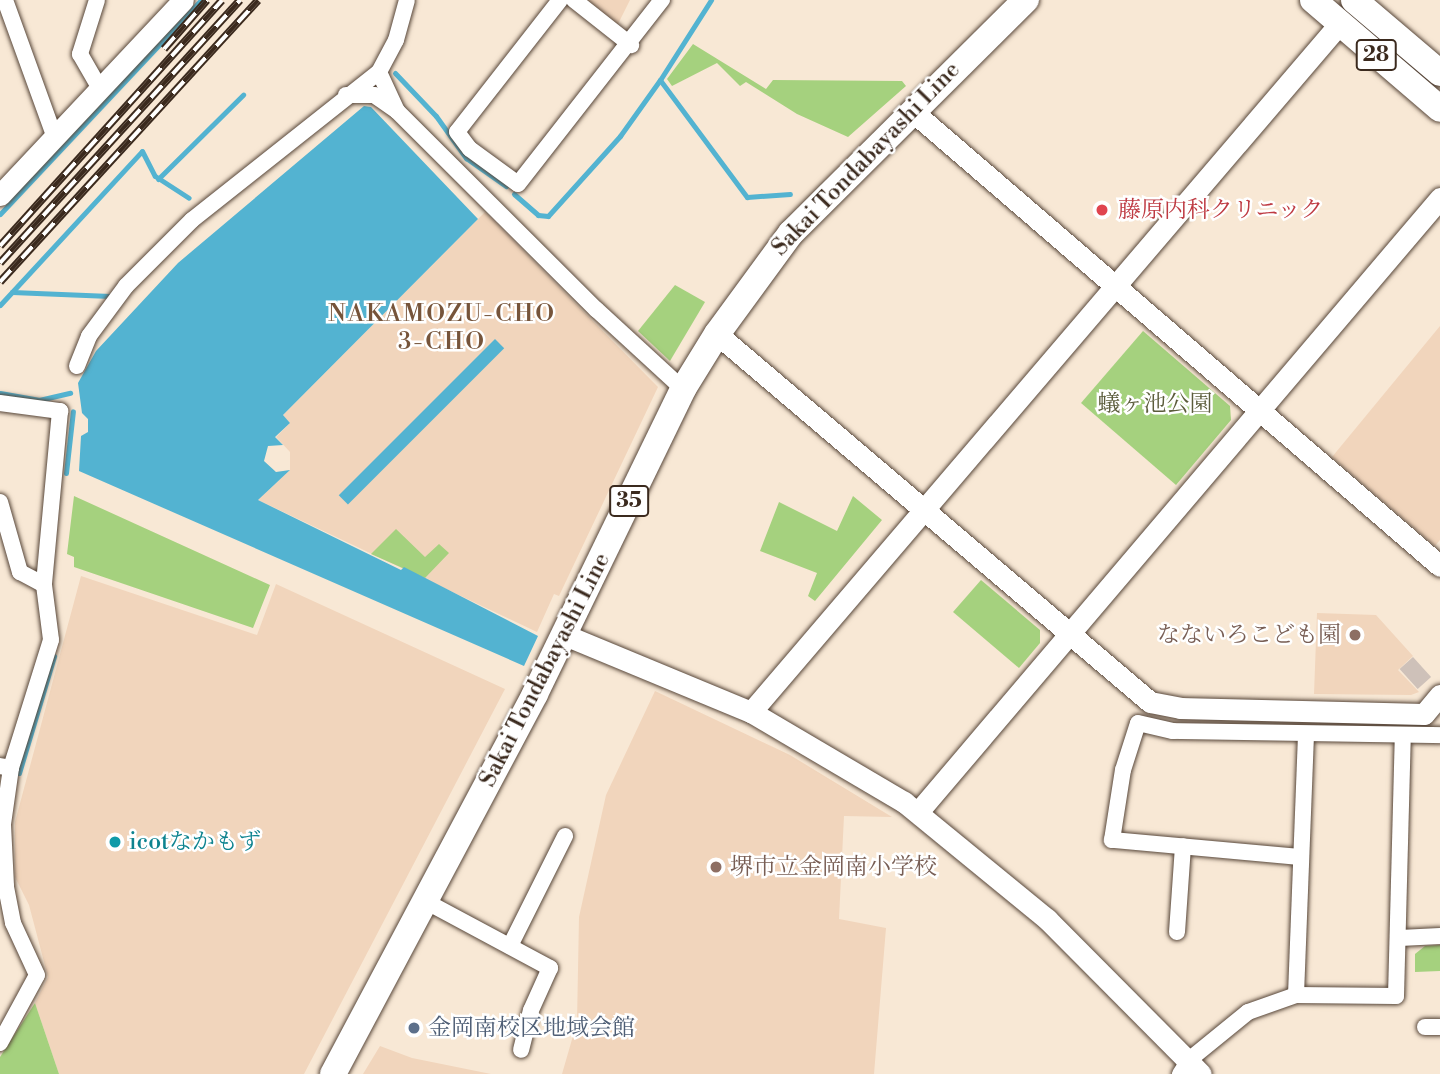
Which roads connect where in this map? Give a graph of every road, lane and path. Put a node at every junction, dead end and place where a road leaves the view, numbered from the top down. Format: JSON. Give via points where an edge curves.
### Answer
{"nodes":[{"id":1,"x":5,"y":0,"type":"edge"},
{"id":2,"x":97,"y":0,"type":"edge"},
{"id":3,"x":183,"y":0,"type":"edge"},
{"id":4,"x":407,"y":0,"type":"edge"},
{"id":5,"x":560,"y":0,"type":"edge"},
{"id":6,"x":574,"y":0,"type":"edge"},
{"id":7,"x":662,"y":0,"type":"edge"},
{"id":8,"x":1026,"y":0,"type":"edge"},
{"id":9,"x":1313,"y":0,"type":"edge"},
{"id":10,"x":1354,"y":0,"type":"edge"},
{"id":11,"x":1340,"y":23,"type":"junction"},
{"id":12,"x":631,"y":45,"type":"junction"},
{"id":13,"x":379,"y":72,"type":"junction"},
{"id":14,"x":1440,"y":73,"type":"edge"},
{"id":15,"x":99,"y":87,"type":"junction"},
{"id":16,"x":346,"y":95,"type":"junction"},
{"id":17,"x":1440,"y":108,"type":"edge"},
{"id":18,"x":911,"y":110,"type":"junction"},
{"id":19,"x":397,"y":111,"type":"junction"},
{"id":20,"x":54,"y":135,"type":"junction"},
{"id":21,"x":0,"y":195,"type":"edge"},
{"id":22,"x":1440,"y":198,"type":"edge"},
{"id":23,"x":1115,"y":286,"type":"junction"},
{"id":24,"x":717,"y":334,"type":"junction"},
{"id":25,"x":77,"y":366,"type":"dead end"},
{"id":26,"x":683,"y":388,"type":"junction"},
{"id":27,"x":0,"y":403,"type":"edge"},
{"id":28,"x":1261,"y":410,"type":"junction"},
{"id":29,"x":0,"y":502,"type":"edge"},
{"id":30,"x":924,"y":509,"type":"junction"},
{"id":31,"x":1440,"y":566,"type":"edge"},
{"id":32,"x":44,"y":584,"type":"junction"},
{"id":33,"x":1069,"y":634,"type":"junction"},
{"id":34,"x":565,"y":635,"type":"junction"},
{"id":35,"x":1440,"y":695,"type":"edge"},
{"id":36,"x":751,"y":712,"type":"junction"},
{"id":37,"x":1306,"y":735,"type":"junction"},
{"id":38,"x":1440,"y":735,"type":"edge"},
{"id":39,"x":1403,"y":737,"type":"junction"},
{"id":40,"x":5,"y":767,"type":"edge"},
{"id":41,"x":918,"y":812,"type":"junction"},
{"id":42,"x":565,"y":836,"type":"dead end"},
{"id":43,"x":1183,"y":846,"type":"junction"},
{"id":44,"x":1300,"y":857,"type":"junction"},
{"id":45,"x":425,"y":901,"type":"junction"},
{"id":46,"x":1177,"y":932,"type":"dead end"},
{"id":47,"x":1440,"y":936,"type":"edge"},
{"id":48,"x":1400,"y":938,"type":"junction"},
{"id":49,"x":510,"y":946,"type":"junction"},
{"id":50,"x":1296,"y":995,"type":"junction"},
{"id":51,"x":0,"y":1043,"type":"edge"},
{"id":52,"x":521,"y":1050,"type":"dead end"},
{"id":53,"x":1190,"y":1069,"type":"edge"},
{"id":54,"x":333,"y":1074,"type":"edge"}],
"edges":[{"from":1,"to":20,"type":"street"},
{"from":2,"to":15,"type":"street","via":[[80,54]]},
{"from":3,"to":15,"type":"street"},
{"from":4,"to":13,"type":"street","via":[[396,40]]},
{"from":5,"to":12,"type":"street","via":[[457,132],[470,149],[518,184]]},
{"from":6,"to":12,"type":"street"},
{"from":7,"to":12,"type":"street"},
{"from":8,"to":18,"type":"main road","name":"Sakai Tondabayashi Line","number":"35"},
{"from":9,"to":11,"type":"main road","number":"28"},
{"from":10,"to":14,"type":"main road","number":"28"},
{"from":11,"to":17,"type":"main road","number":"28"},
{"from":11,"to":23,"type":"street"},
{"from":13,"to":16,"type":"street"},
{"from":13,"to":19,"type":"street"},
{"from":15,"to":20,"type":"street"},
{"from":16,"to":19,"type":"street","via":[[374,95]]},
{"from":16,"to":25,"type":"street","via":[[192,220],[126,286],[89,336]]},
{"from":18,"to":23,"type":"street"},
{"from":18,"to":24,"type":"main road","name":"Sakai Tondabayashi Line","number":"35","via":[[790,233]]},
{"from":19,"to":26,"type":"street","via":[[597,310]]},
{"from":20,"to":21,"type":"street"},
{"from":22,"to":28,"type":"street"},
{"from":23,"to":28,"type":"street"},
{"from":23,"to":30,"type":"street"},
{"from":24,"to":26,"type":"main road","name":"Sakai Tondabayashi Line","number":"35"},
{"from":24,"to":30,"type":"street"},
{"from":26,"to":34,"type":"main road","name":"Sakai Tondabayashi Line","number":"35"},
{"from":27,"to":32,"type":"street","via":[[60,411]]},
{"from":28,"to":31,"type":"street"},
{"from":28,"to":33,"type":"street"},
{"from":29,"to":32,"type":"street","via":[[20,572]]},
{"from":30,"to":33,"type":"street"},
{"from":30,"to":36,"type":"street"},
{"from":32,"to":40,"type":"street","via":[[51,640]]},
{"from":33,"to":35,"type":"street","via":[[1150,702],[1180,708],[1423,714]]},
{"from":33,"to":41,"type":"street"},
{"from":34,"to":36,"type":"street"},
{"from":34,"to":45,"type":"main road","name":"Sakai Tondabayashi Line","number":"35"},
{"from":36,"to":41,"type":"street"},
{"from":37,"to":39,"type":"street"},
{"from":37,"to":43,"type":"street","via":[[1173,731],[1138,723],[1123,770],[1112,840]]},
{"from":37,"to":44,"type":"street"},
{"from":38,"to":39,"type":"street"},
{"from":39,"to":48,"type":"street"},
{"from":40,"to":51,"type":"street","via":[[6,886],[13,923],[37,975]]},
{"from":41,"to":53,"type":"street","via":[[1047,919]]},
{"from":42,"to":49,"type":"street"},
{"from":43,"to":44,"type":"street"},
{"from":43,"to":46,"type":"street"},
{"from":44,"to":50,"type":"street"},
{"from":45,"to":49,"type":"street"},
{"from":45,"to":54,"type":"main road","name":"Sakai Tondabayashi Line","number":"35"},
{"from":47,"to":48,"type":"street"},
{"from":48,"to":50,"type":"street","via":[[1396,996]]},
{"from":49,"to":52,"type":"street","via":[[550,968],[531,1010]]},
{"from":50,"to":53,"type":"street","via":[[1248,1012]]}]}
